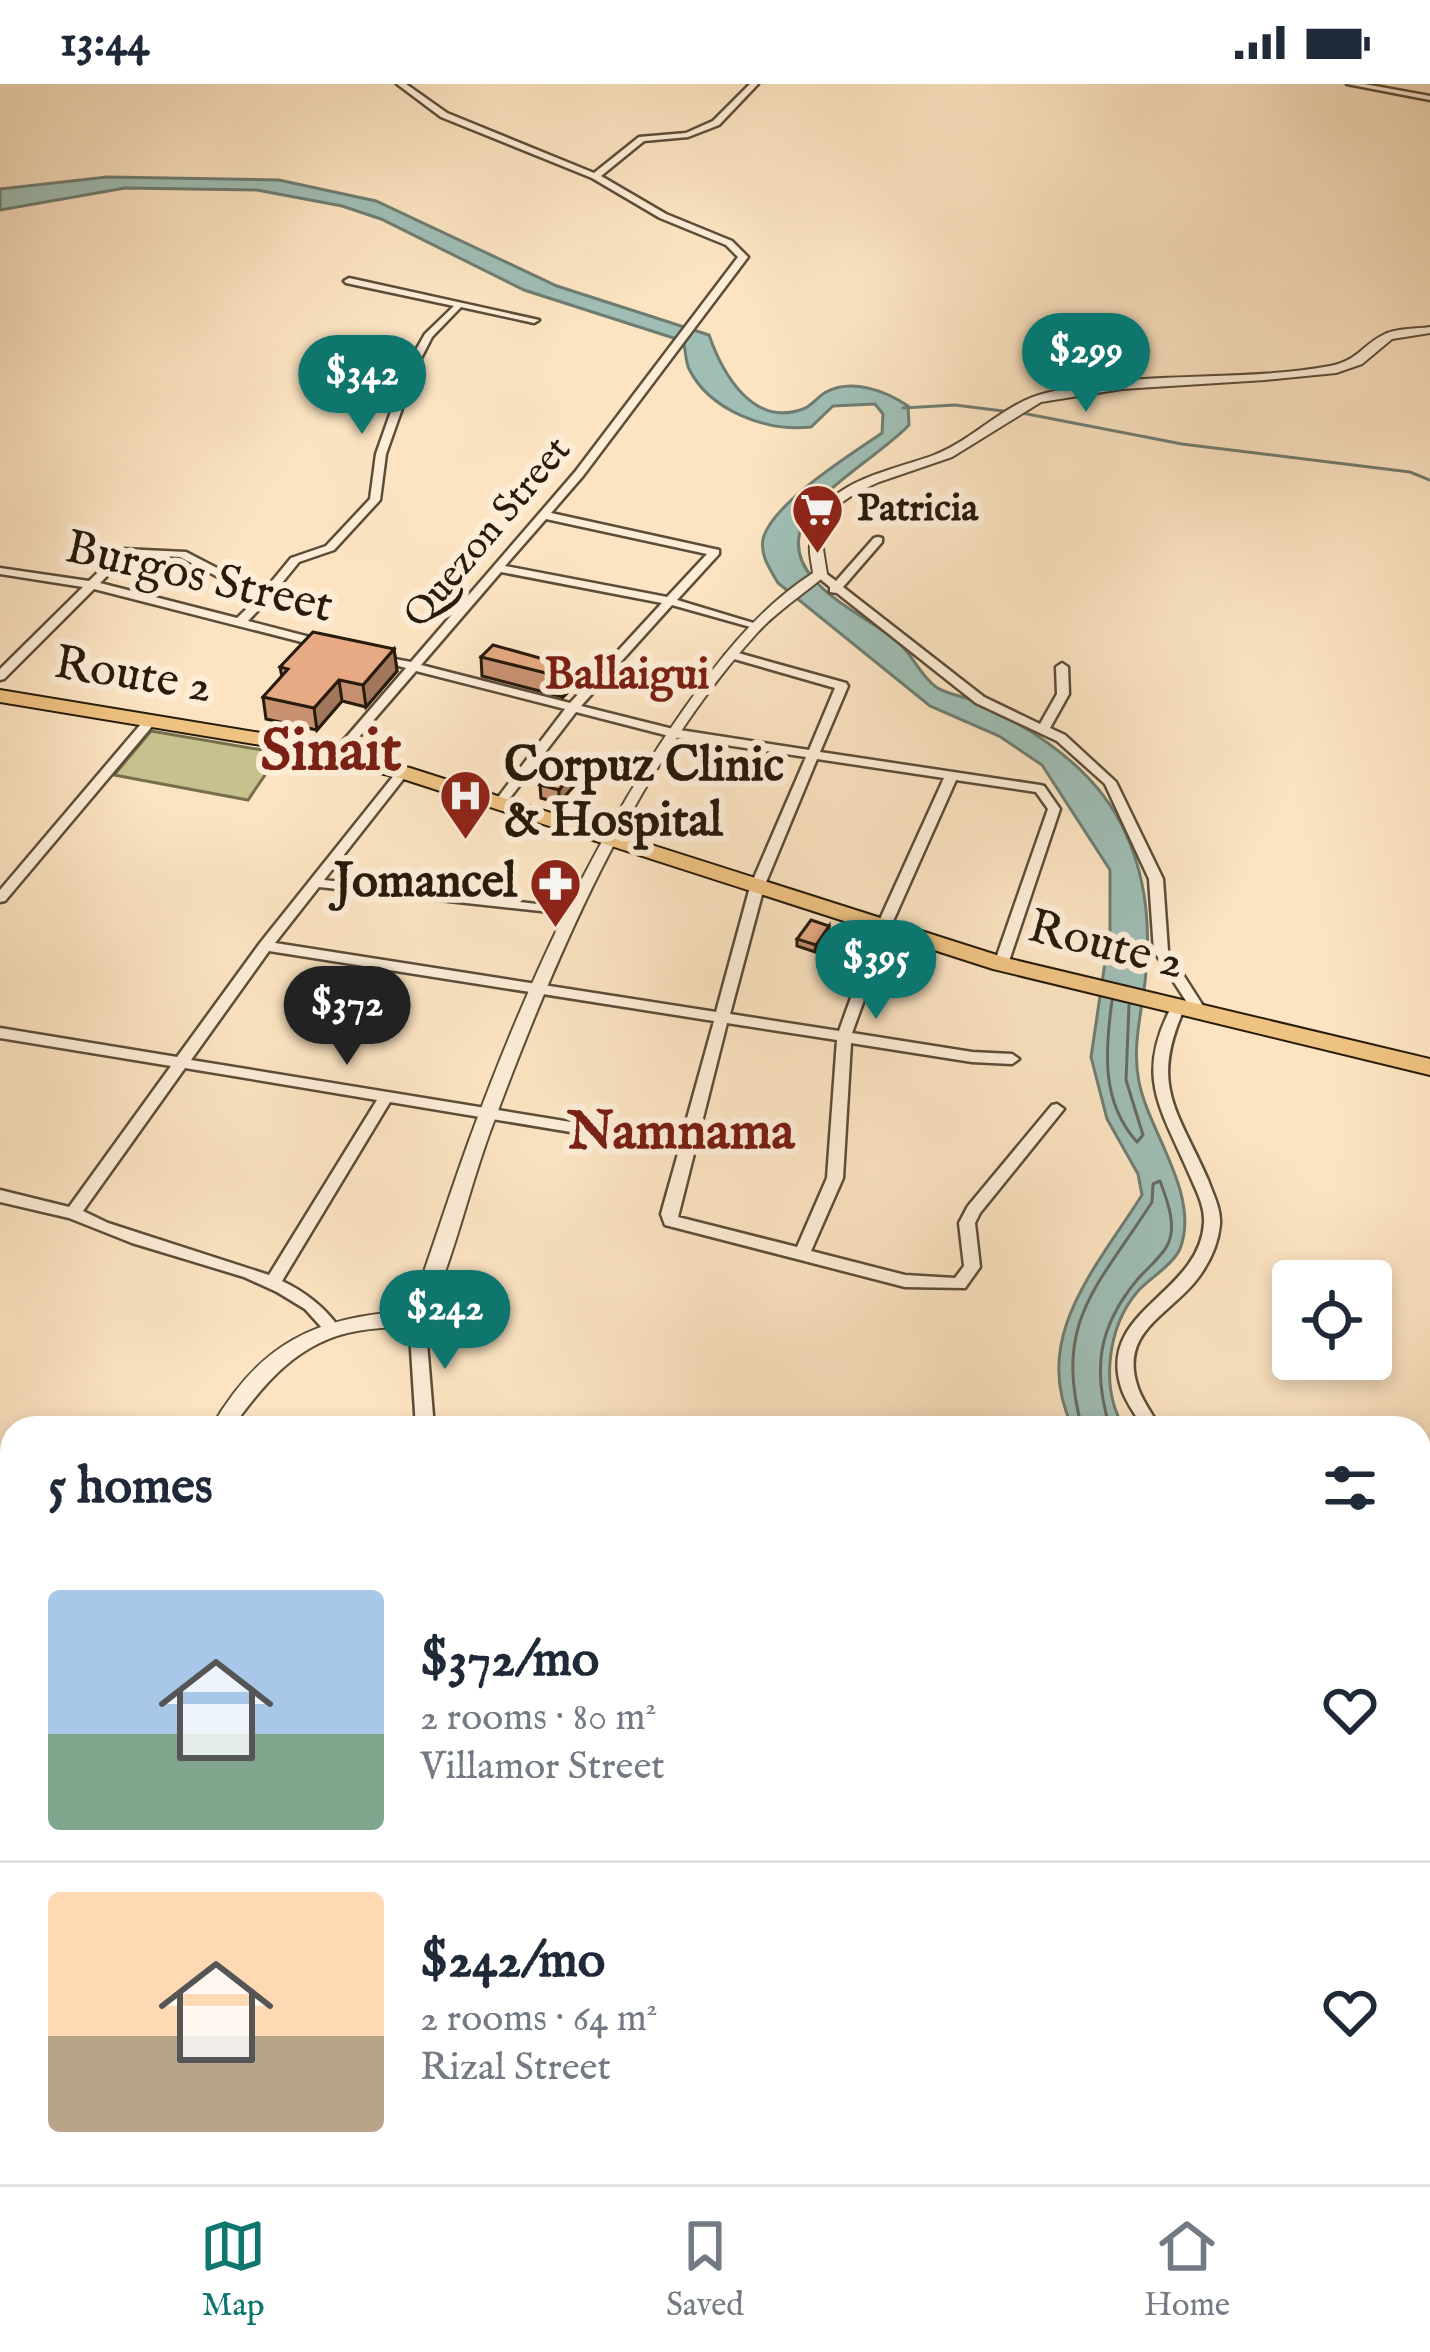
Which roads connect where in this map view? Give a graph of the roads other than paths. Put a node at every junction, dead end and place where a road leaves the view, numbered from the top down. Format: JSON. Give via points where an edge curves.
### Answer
{"nodes":[{"id":1,"x":401,"y":84,"type":"edge"},
{"id":2,"x":754,"y":84,"type":"edge"},
{"id":3,"x":1351,"y":84,"type":"edge"},
{"id":4,"x":1430,"y":98,"type":"edge"},
{"id":5,"x":595,"y":176,"type":"junction"},
{"id":6,"x":349,"y":281,"type":"dead end"},
{"id":7,"x":457,"y":308,"type":"junction"},
{"id":8,"x":534,"y":320,"type":"dead end"},
{"id":9,"x":1430,"y":330,"type":"edge"},
{"id":10,"x":545,"y":515,"type":"junction"},
{"id":11,"x":878,"y":540,"type":"dead end"},
{"id":12,"x":501,"y":568,"type":"junction"},
{"id":13,"x":0,"y":571,"type":"edge"},
{"id":14,"x":814,"y":578,"type":"junction"},
{"id":15,"x":93,"y":585,"type":"junction"},
{"id":16,"x":834,"y":590,"type":"junction"},
{"id":17,"x":266,"y":597,"type":"junction"},
{"id":18,"x":669,"y":601,"type":"junction"},
{"id":19,"x":239,"y":623,"type":"junction"},
{"id":20,"x":754,"y":625,"type":"junction"},
{"id":21,"x":349,"y":650,"type":"edge"},
{"id":22,"x":731,"y":655,"type":"junction"},
{"id":23,"x":371,"y":656,"type":"edge"},
{"id":24,"x":415,"y":667,"type":"junction"},
{"id":25,"x":1062,"y":668,"type":"dead end"},
{"id":26,"x":0,"y":676,"type":"edge"},
{"id":27,"x":0,"y":697,"type":"edge"},
{"id":28,"x":573,"y":707,"type":"junction"},
{"id":29,"x":150,"y":721,"type":"junction"},
{"id":30,"x":1043,"y":729,"type":"junction"},
{"id":31,"x":673,"y":733,"type":"junction"},
{"id":32,"x":811,"y":754,"type":"junction"},
{"id":33,"x":337,"y":756,"type":"junction"},
{"id":34,"x":403,"y":772,"type":"junction"},
{"id":35,"x":951,"y":776,"type":"junction"},
{"id":36,"x":502,"y":800,"type":"junction"},
{"id":37,"x":612,"y":837,"type":"junction"},
{"id":38,"x":316,"y":883,"type":"junction"},
{"id":39,"x":757,"y":887,"type":"junction"},
{"id":40,"x":0,"y":898,"type":"edge"},
{"id":41,"x":573,"y":912,"type":"junction"},
{"id":42,"x":883,"y":928,"type":"junction"},
{"id":43,"x":265,"y":946,"type":"junction"},
{"id":44,"x":1000,"y":964,"type":"junction"},
{"id":45,"x":542,"y":986,"type":"junction"},
{"id":46,"x":1181,"y":1008,"type":"junction"},
{"id":47,"x":724,"y":1017,"type":"junction"},
{"id":48,"x":0,"y":1033,"type":"edge"},
{"id":49,"x":844,"y":1037,"type":"junction"},
{"id":50,"x":1012,"y":1059,"type":"dead end"},
{"id":51,"x":181,"y":1064,"type":"junction"},
{"id":52,"x":1430,"y":1067,"type":"edge"},
{"id":53,"x":384,"y":1100,"type":"junction"},
{"id":54,"x":1057,"y":1109,"type":"dead end"},
{"id":55,"x":488,"y":1114,"type":"junction"},
{"id":56,"x":687,"y":1146,"type":"junction"},
{"id":57,"x":0,"y":1196,"type":"edge"},
{"id":58,"x":74,"y":1213,"type":"junction"},
{"id":59,"x":801,"y":1256,"type":"junction"},
{"id":60,"x":274,"y":1281,"type":"junction"},
{"id":61,"x":417,"y":1318,"type":"junction"},
{"id":62,"x":330,"y":1326,"type":"junction"},
{"id":63,"x":230,"y":1416,"type":"edge"},
{"id":64,"x":424,"y":1416,"type":"edge"},
{"id":65,"x":1143,"y":1416,"type":"edge"}],
"edges":[{"from":1,"to":5,"type":"street","via":[[444,115]]},
{"from":2,"to":5,"type":"street","via":[[716,123],[642,139]]},
{"from":3,"to":4,"type":"street"},
{"from":5,"to":10,"type":"street","name":"Quezon Street","via":[[742,253],[741,262]]},
{"from":6,"to":7,"type":"street"},
{"from":7,"to":8,"type":"street"},
{"from":7,"to":17,"type":"street","via":[[412,366],[380,454],[375,500],[328,550],[298,557]]},
{"from":9,"to":14,"type":"street","via":[[1389,336],[1336,369],[1036,400],[950,454],[843,494],[817,529]]},
{"from":10,"to":12,"type":"street","name":"Quezon Street"},
{"from":10,"to":18,"type":"street","via":[[715,550]]},
{"from":11,"to":16,"type":"street"},
{"from":12,"to":18,"type":"street"},
{"from":12,"to":24,"type":"street","name":"Quezon Street"},
{"from":13,"to":15,"type":"street","name":"Burgos Street"},
{"from":14,"to":16,"type":"street"},
{"from":14,"to":20,"type":"street"},
{"from":15,"to":17,"type":"street","via":[[121,555],[140,550],[186,556]]},
{"from":15,"to":19,"type":"street","name":"Burgos Street"},
{"from":15,"to":26,"type":"street"},
{"from":16,"to":30,"type":"street","via":[[980,700]]},
{"from":17,"to":19,"type":"street"},
{"from":18,"to":20,"type":"street"},
{"from":18,"to":28,"type":"street"},
{"from":19,"to":21,"type":"street","name":"Burgos Street"},
{"from":20,"to":22,"type":"street"},
{"from":22,"to":31,"type":"street"},
{"from":22,"to":32,"type":"street","via":[[842,684]]},
{"from":23,"to":24,"type":"street","name":"Burgos Street"},
{"from":24,"to":28,"type":"street","name":"Burgos Street"},
{"from":24,"to":33,"type":"street","name":"Quezon Street"},
{"from":25,"to":30,"type":"street","via":[[1063,694]]},
{"from":27,"to":29,"type":"highway","name":"Route 2"},
{"from":28,"to":31,"type":"street","name":"Burgos Street"},
{"from":28,"to":36,"type":"street"},
{"from":29,"to":33,"type":"highway","name":"Route 2"},
{"from":29,"to":40,"type":"street"},
{"from":30,"to":46,"type":"street","via":[[1118,793],[1156,879],[1161,951]]},
{"from":31,"to":32,"type":"street","name":"Burgos Street"},
{"from":31,"to":37,"type":"street"},
{"from":32,"to":35,"type":"street","name":"Burgos Street"},
{"from":32,"to":39,"type":"street"},
{"from":33,"to":34,"type":"highway","name":"Route 2"},
{"from":34,"to":36,"type":"highway","name":"Route 2"},
{"from":34,"to":38,"type":"street"},
{"from":35,"to":42,"type":"street"},
{"from":35,"to":44,"type":"street","name":"Burgos Street","via":[[1030,786],[1053,800]]},
{"from":36,"to":37,"type":"highway","name":"Route 2"},
{"from":37,"to":39,"type":"highway","name":"Route 2"},
{"from":37,"to":41,"type":"street"},
{"from":38,"to":41,"type":"street"},
{"from":38,"to":43,"type":"street"},
{"from":39,"to":42,"type":"highway","name":"Route 2"},
{"from":39,"to":47,"type":"street"},
{"from":41,"to":45,"type":"street"},
{"from":42,"to":44,"type":"highway","name":"Route 2"},
{"from":42,"to":49,"type":"street"},
{"from":43,"to":45,"type":"street"},
{"from":43,"to":51,"type":"street"},
{"from":44,"to":46,"type":"highway","name":"Route 2"},
{"from":45,"to":47,"type":"street"},
{"from":45,"to":55,"type":"street"},
{"from":46,"to":52,"type":"highway","name":"Route 2"},
{"from":46,"to":65,"type":"street","via":[[1157,1052],[1157,1076],[1212,1228],[1181,1282],[1132,1329],[1123,1355]]},
{"from":47,"to":49,"type":"street"},
{"from":47,"to":56,"type":"street"},
{"from":48,"to":51,"type":"street"},
{"from":49,"to":50,"type":"street"},
{"from":49,"to":59,"type":"street","via":[[835,1178]]},
{"from":51,"to":53,"type":"street"},
{"from":51,"to":58,"type":"street"},
{"from":53,"to":55,"type":"street"},
{"from":53,"to":60,"type":"street"},
{"from":54,"to":59,"type":"street","via":[[973,1210],[972,1267],[959,1284],[905,1281]]},
{"from":55,"to":56,"type":"street"},
{"from":55,"to":61,"type":"street"},
{"from":56,"to":59,"type":"street","via":[[669,1214],[674,1224]]},
{"from":57,"to":58,"type":"street"},
{"from":58,"to":60,"type":"street","via":[[123,1238]]},
{"from":60,"to":62,"type":"street","via":[[306,1297]]},
{"from":61,"to":62,"type":"street"},
{"from":61,"to":64,"type":"street"},
{"from":62,"to":63,"type":"street","via":[[272,1363]]}]}
